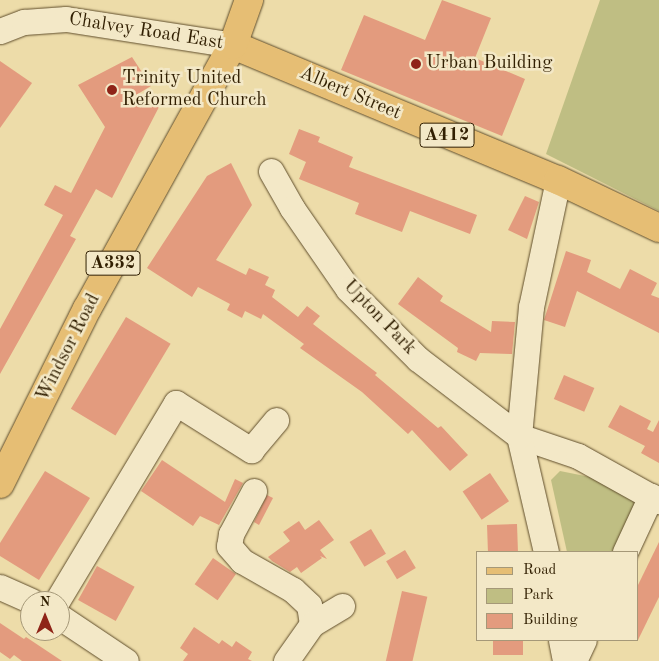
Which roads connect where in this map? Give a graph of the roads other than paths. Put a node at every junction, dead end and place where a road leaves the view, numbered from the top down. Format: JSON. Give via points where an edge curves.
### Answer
{"nodes":[{"id":1,"x":249,"y":0,"type":"edge"},
{"id":2,"x":0,"y":31,"type":"edge"},
{"id":3,"x":233,"y":45,"type":"junction"},
{"id":4,"x":271,"y":170,"type":"dead end"},
{"id":5,"x":558,"y":180,"type":"junction"},
{"id":6,"x":659,"y":228,"type":"edge"},
{"id":7,"x":276,"y":420,"type":"dead end"},
{"id":8,"x":519,"y":436,"type":"junction"},
{"id":9,"x":0,"y":484,"type":"edge"},
{"id":10,"x":254,"y":491,"type":"dead end"},
{"id":11,"x":655,"y":498,"type":"edge"},
{"id":12,"x":546,"y":551,"type":"edge"},
{"id":13,"x":625,"y":551,"type":"edge"},
{"id":14,"x":0,"y":587,"type":"edge"},
{"id":15,"x":62,"y":591,"type":"edge"},
{"id":16,"x":20,"y":596,"type":"edge"},
{"id":17,"x":342,"y":606,"type":"dead end"},
{"id":18,"x":70,"y":624,"type":"edge"},
{"id":19,"x":312,"y":624,"type":"junction"},
{"id":20,"x":561,"y":641,"type":"edge"},
{"id":21,"x":584,"y":641,"type":"edge"},
{"id":22,"x":126,"y":661,"type":"edge"},
{"id":23,"x":286,"y":661,"type":"edge"},
{"id":24,"x":564,"y":661,"type":"edge"},
{"id":25,"x":574,"y":661,"type":"edge"}],
"edges":[{"from":1,"to":3,"type":"main road","name":"Windsor Road","number":"A332"},
{"from":2,"to":3,"type":"street","name":"Chalvey Road East","via":[[24,22],[66,18]]},
{"from":3,"to":5,"type":"main road","name":"Albert Street","number":"A412"},
{"from":3,"to":9,"type":"main road","name":"Windsor Road","number":"A332","via":[[87,309]]},
{"from":4,"to":8,"type":"street","name":"Upton Park","via":[[292,208],[348,289],[418,359]]},
{"from":5,"to":6,"type":"main road","name":"Albert Street","number":"A412"},
{"from":5,"to":8,"type":"street","via":[[532,307]]},
{"from":7,"to":15,"type":"street","via":[[250,450],[176,402]]},
{"from":8,"to":11,"type":"street","name":"Upton Park","via":[[578,456]]},
{"from":8,"to":12,"type":"street"},
{"from":10,"to":19,"type":"street","via":[[231,534],[229,546],[242,561],[293,590],[309,604]]},
{"from":11,"to":13,"type":"street","name":"Upton Park"},
{"from":14,"to":16,"type":"street"},
{"from":17,"to":19,"type":"street"},
{"from":18,"to":22,"type":"street"},
{"from":19,"to":23,"type":"street"},
{"from":20,"to":24,"type":"street"},
{"from":21,"to":25,"type":"street"}]}
